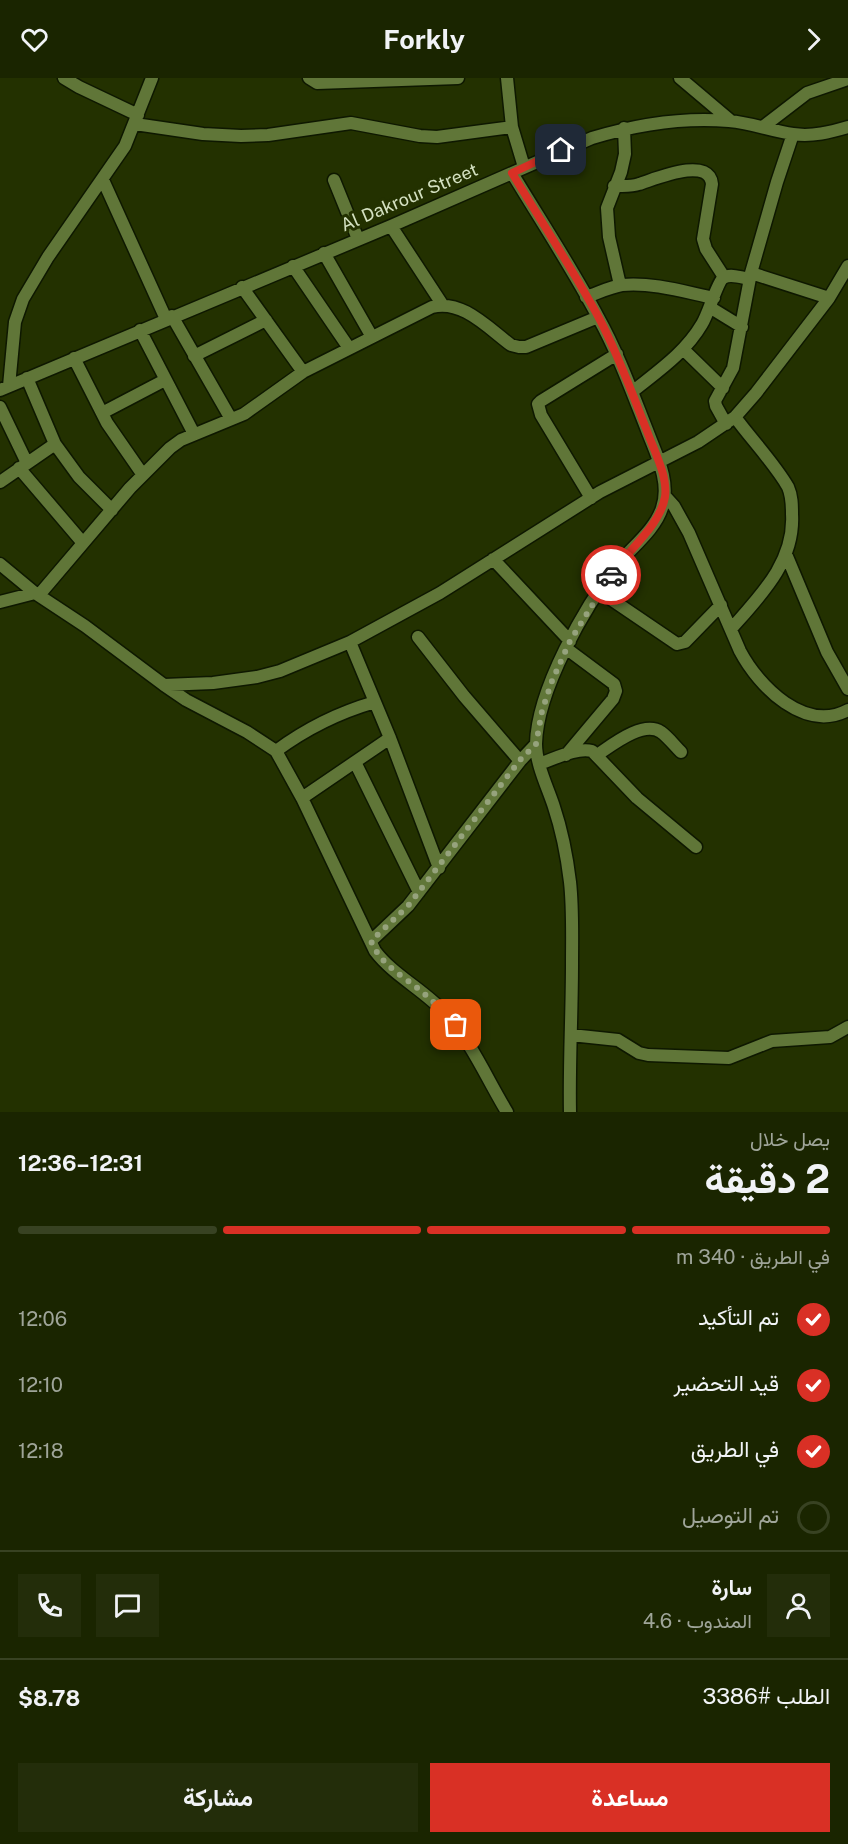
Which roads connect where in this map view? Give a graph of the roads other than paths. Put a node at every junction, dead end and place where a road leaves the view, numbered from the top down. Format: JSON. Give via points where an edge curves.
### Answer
{"nodes":[{"id":1,"x":64,"y":78,"type":"edge"},
{"id":2,"x":152,"y":78,"type":"edge"},
{"id":3,"x":309,"y":78,"type":"edge"},
{"id":4,"x":458,"y":78,"type":"edge"},
{"id":5,"x":507,"y":78,"type":"edge"},
{"id":6,"x":680,"y":78,"type":"edge"},
{"id":7,"x":418,"y":79,"type":"edge"},
{"id":8,"x":848,"y":79,"type":"edge"},
{"id":9,"x":396,"y":80,"type":"edge"},
{"id":10,"x":136,"y":119,"type":"junction"},
{"id":11,"x":731,"y":121,"type":"junction"},
{"id":12,"x":764,"y":126,"type":"junction"},
{"id":13,"x":512,"y":127,"type":"junction"},
{"id":14,"x":848,"y":127,"type":"edge"},
{"id":15,"x":624,"y":128,"type":"junction"},
{"id":16,"x":793,"y":134,"type":"junction"},
{"id":17,"x":524,"y":167,"type":"junction"},
{"id":18,"x":512,"y":173,"type":"junction"},
{"id":19,"x":103,"y":180,"type":"junction"},
{"id":20,"x":334,"y":180,"type":"dead end"},
{"id":21,"x":615,"y":186,"type":"junction"},
{"id":22,"x":391,"y":225,"type":"junction"},
{"id":23,"x":358,"y":239,"type":"junction"},
{"id":24,"x":324,"y":253,"type":"junction"},
{"id":25,"x":293,"y":266,"type":"junction"},
{"id":26,"x":848,"y":267,"type":"edge"},
{"id":27,"x":751,"y":276,"type":"junction"},
{"id":28,"x":724,"y":278,"type":"junction"},
{"id":29,"x":620,"y":285,"type":"junction"},
{"id":30,"x":243,"y":287,"type":"junction"},
{"id":31,"x":586,"y":297,"type":"junction"},
{"id":32,"x":829,"y":298,"type":"junction"},
{"id":33,"x":712,"y":303,"type":"junction"},
{"id":34,"x":442,"y":304,"type":"junction"},
{"id":35,"x":598,"y":317,"type":"junction"},
{"id":36,"x":169,"y":318,"type":"junction"},
{"id":37,"x":266,"y":320,"type":"junction"},
{"id":38,"x":742,"y":327,"type":"junction"},
{"id":39,"x":140,"y":330,"type":"junction"},
{"id":40,"x":372,"y":337,"type":"junction"},
{"id":41,"x":349,"y":348,"type":"junction"},
{"id":42,"x":684,"y":350,"type":"junction"},
{"id":43,"x":616,"y":354,"type":"junction"},
{"id":44,"x":194,"y":356,"type":"junction"},
{"id":45,"x":74,"y":358,"type":"junction"},
{"id":46,"x":303,"y":372,"type":"junction"},
{"id":47,"x":27,"y":378,"type":"junction"},
{"id":48,"x":165,"y":380,"type":"junction"},
{"id":49,"x":4,"y":388,"type":"edge"},
{"id":50,"x":723,"y":388,"type":"junction"},
{"id":51,"x":632,"y":392,"type":"junction"},
{"id":52,"x":0,"y":407,"type":"edge"},
{"id":53,"x":102,"y":412,"type":"junction"},
{"id":54,"x":231,"y":419,"type":"junction"},
{"id":55,"x":731,"y":420,"type":"junction"},
{"id":56,"x":194,"y":434,"type":"junction"},
{"id":57,"x":55,"y":444,"type":"junction"},
{"id":58,"x":659,"y":463,"type":"junction"},
{"id":59,"x":23,"y":466,"type":"junction"},
{"id":60,"x":143,"y":475,"type":"junction"},
{"id":61,"x":0,"y":482,"type":"edge"},
{"id":62,"x":665,"y":496,"type":"junction"},
{"id":63,"x":591,"y":498,"type":"junction"},
{"id":64,"x":112,"y":510,"type":"junction"},
{"id":65,"x":83,"y":543,"type":"junction"},
{"id":66,"x":786,"y":555,"type":"junction"},
{"id":67,"x":493,"y":559,"type":"junction"},
{"id":68,"x":0,"y":564,"type":"edge"},
{"id":69,"x":599,"y":591,"type":"junction"},
{"id":70,"x":37,"y":594,"type":"junction"},
{"id":71,"x":0,"y":602,"type":"edge"},
{"id":72,"x":721,"y":605,"type":"junction"},
{"id":73,"x":731,"y":629,"type":"junction"},
{"id":74,"x":418,"y":637,"type":"dead end"},
{"id":75,"x":351,"y":642,"type":"junction"},
{"id":76,"x":568,"y":645,"type":"junction"},
{"id":77,"x":164,"y":685,"type":"junction"},
{"id":78,"x":848,"y":689,"type":"edge"},
{"id":79,"x":375,"y":702,"type":"junction"},
{"id":80,"x":848,"y":710,"type":"edge"},
{"id":81,"x":390,"y":738,"type":"junction"},
{"id":82,"x":536,"y":744,"type":"junction"},
{"id":83,"x":276,"y":751,"type":"junction"},
{"id":84,"x":681,"y":752,"type":"dead end"},
{"id":85,"x":567,"y":755,"type":"junction"},
{"id":86,"x":597,"y":755,"type":"junction"},
{"id":87,"x":520,"y":760,"type":"junction"},
{"id":88,"x":355,"y":762,"type":"junction"},
{"id":89,"x":539,"y":764,"type":"junction"},
{"id":90,"x":302,"y":798,"type":"junction"},
{"id":91,"x":696,"y":847,"type":"dead end"},
{"id":92,"x":439,"y":868,"type":"junction"},
{"id":93,"x":419,"y":892,"type":"junction"},
{"id":94,"x":371,"y":941,"type":"junction"},
{"id":95,"x":848,"y":1027,"type":"edge"},
{"id":96,"x":571,"y":1035,"type":"junction"},
{"id":97,"x":507,"y":1112,"type":"edge"},
{"id":98,"x":570,"y":1112,"type":"edge"}],
"edges":[{"from":1,"to":10,"type":"street"},
{"from":2,"to":10,"type":"street"},
{"from":3,"to":9,"type":"street","via":[[317,83]]},
{"from":4,"to":7,"type":"street"},
{"from":5,"to":13,"type":"street"},
{"from":6,"to":11,"type":"street"},
{"from":7,"to":9,"type":"street"},
{"from":8,"to":12,"type":"street","via":[[807,93]]},
{"from":10,"to":13,"type":"street","via":[[203,134],[241,136],[351,123],[437,137]]},
{"from":10,"to":19,"type":"street","via":[[125,146]]},
{"from":11,"to":12,"type":"street","name":"Al Dakrour Street"},
{"from":11,"to":15,"type":"street","name":"Al Dakrour Street","via":[[677,120]]},
{"from":12,"to":16,"type":"street","name":"Al Dakrour Street"},
{"from":13,"to":17,"type":"street"},
{"from":14,"to":16,"type":"street","name":"Al Dakrour Street","via":[[814,135]]},
{"from":15,"to":17,"type":"street","name":"Al Dakrour Street"},
{"from":15,"to":21,"type":"street","via":[[625,154]]},
{"from":16,"to":27,"type":"street"},
{"from":17,"to":18,"type":"street","name":"Al Dakrour Street"},
{"from":18,"to":22,"type":"street","name":"Al Dakrour Street"},
{"from":18,"to":31,"type":"street"},
{"from":19,"to":36,"type":"street"},
{"from":19,"to":49,"type":"street","via":[[23,298]]},
{"from":20,"to":23,"type":"street"},
{"from":21,"to":28,"type":"street","via":[[635,185],[680,171],[700,171],[711,177],[703,239]]},
{"from":21,"to":29,"type":"street","via":[[607,216]]},
{"from":22,"to":23,"type":"street","name":"Al Dakrour Street"},
{"from":22,"to":34,"type":"street"},
{"from":23,"to":24,"type":"street","name":"Al Dakrour Street"},
{"from":24,"to":25,"type":"street","name":"Al Dakrour Street"},
{"from":24,"to":40,"type":"street"},
{"from":25,"to":30,"type":"street","name":"Al Dakrour Street"},
{"from":25,"to":41,"type":"street"},
{"from":26,"to":32,"type":"street"},
{"from":27,"to":28,"type":"street"},
{"from":27,"to":32,"type":"street"},
{"from":27,"to":38,"type":"street"},
{"from":28,"to":33,"type":"street"},
{"from":29,"to":31,"type":"street"},
{"from":29,"to":33,"type":"street","via":[[660,287]]},
{"from":30,"to":36,"type":"street","name":"Al Dakrour Street"},
{"from":30,"to":37,"type":"street"},
{"from":31,"to":35,"type":"street"},
{"from":32,"to":55,"type":"street"},
{"from":33,"to":38,"type":"street"},
{"from":33,"to":42,"type":"street"},
{"from":34,"to":35,"type":"street","via":[[459,307],[519,347]]},
{"from":34,"to":40,"type":"street"},
{"from":35,"to":43,"type":"street"},
{"from":36,"to":39,"type":"street","name":"Al Dakrour Street"},
{"from":36,"to":44,"type":"street"},
{"from":37,"to":44,"type":"street"},
{"from":37,"to":46,"type":"street"},
{"from":38,"to":50,"type":"street","via":[[733,368]]},
{"from":39,"to":45,"type":"street","name":"Al Dakrour Street"},
{"from":39,"to":48,"type":"street"},
{"from":40,"to":41,"type":"street"},
{"from":41,"to":46,"type":"street"},
{"from":42,"to":50,"type":"street"},
{"from":42,"to":51,"type":"street"},
{"from":43,"to":51,"type":"street"},
{"from":43,"to":63,"type":"street","via":[[538,404]]},
{"from":44,"to":54,"type":"street"},
{"from":45,"to":47,"type":"street","name":"Al Dakrour Street"},
{"from":45,"to":53,"type":"street"},
{"from":46,"to":54,"type":"street","via":[[251,410]]},
{"from":47,"to":49,"type":"street","name":"Al Dakrour Street"},
{"from":47,"to":57,"type":"street"},
{"from":48,"to":53,"type":"street"},
{"from":48,"to":56,"type":"street"},
{"from":50,"to":55,"type":"street","via":[[715,403]]},
{"from":51,"to":58,"type":"street"},
{"from":52,"to":59,"type":"street"},
{"from":53,"to":60,"type":"street"},
{"from":54,"to":56,"type":"street"},
{"from":55,"to":58,"type":"street"},
{"from":55,"to":66,"type":"street","via":[[790,492],[793,522]]},
{"from":56,"to":60,"type":"street","via":[[170,448]]},
{"from":57,"to":59,"type":"street"},
{"from":57,"to":64,"type":"street","via":[[78,477]]},
{"from":58,"to":62,"type":"street"},
{"from":58,"to":63,"type":"street"},
{"from":59,"to":61,"type":"street"},
{"from":59,"to":65,"type":"street"},
{"from":60,"to":64,"type":"street"},
{"from":62,"to":69,"type":"street","via":[[654,523]]},
{"from":62,"to":72,"type":"street","via":[[681,518]]},
{"from":63,"to":67,"type":"street"},
{"from":64,"to":65,"type":"street"},
{"from":65,"to":70,"type":"street"},
{"from":66,"to":73,"type":"street","via":[[766,590]]},
{"from":66,"to":78,"type":"street","via":[[827,652]]},
{"from":67,"to":75,"type":"street"},
{"from":67,"to":76,"type":"street"},
{"from":68,"to":70,"type":"street"},
{"from":69,"to":72,"type":"street","via":[[678,644],[685,642]]},
{"from":69,"to":76,"type":"street"},
{"from":70,"to":71,"type":"street"},
{"from":70,"to":77,"type":"street"},
{"from":72,"to":73,"type":"street"},
{"from":73,"to":80,"type":"street","via":[[746,662],[779,699],[817,716],[830,717]]},
{"from":74,"to":87,"type":"street"},
{"from":75,"to":77,"type":"street","via":[[258,677]]},
{"from":75,"to":79,"type":"street"},
{"from":76,"to":82,"type":"street","via":[[542,711]]},
{"from":76,"to":85,"type":"street","via":[[614,684],[616,691]]},
{"from":77,"to":83,"type":"street"},
{"from":79,"to":81,"type":"street"},
{"from":79,"to":83,"type":"street","via":[[330,717]]},
{"from":81,"to":88,"type":"street"},
{"from":81,"to":92,"type":"street"},
{"from":82,"to":87,"type":"street"},
{"from":82,"to":89,"type":"street"},
{"from":83,"to":90,"type":"street"},
{"from":84,"to":86,"type":"street","via":[[660,732],[649,728],[638,730]]},
{"from":85,"to":86,"type":"street","via":[[587,750]]},
{"from":85,"to":89,"type":"street"},
{"from":86,"to":91,"type":"street","via":[[637,798]]},
{"from":87,"to":92,"type":"street"},
{"from":88,"to":90,"type":"street"},
{"from":88,"to":93,"type":"street"},
{"from":89,"to":96,"type":"street","via":[[555,812],[570,883]]},
{"from":90,"to":94,"type":"street"},
{"from":92,"to":93,"type":"street"},
{"from":93,"to":94,"type":"street"},
{"from":94,"to":97,"type":"street","via":[[385,962],[456,1025]]},
{"from":95,"to":96,"type":"street","via":[[830,1037],[772,1041],[729,1058],[648,1055],[618,1040]]},
{"from":96,"to":98,"type":"street"}]}
